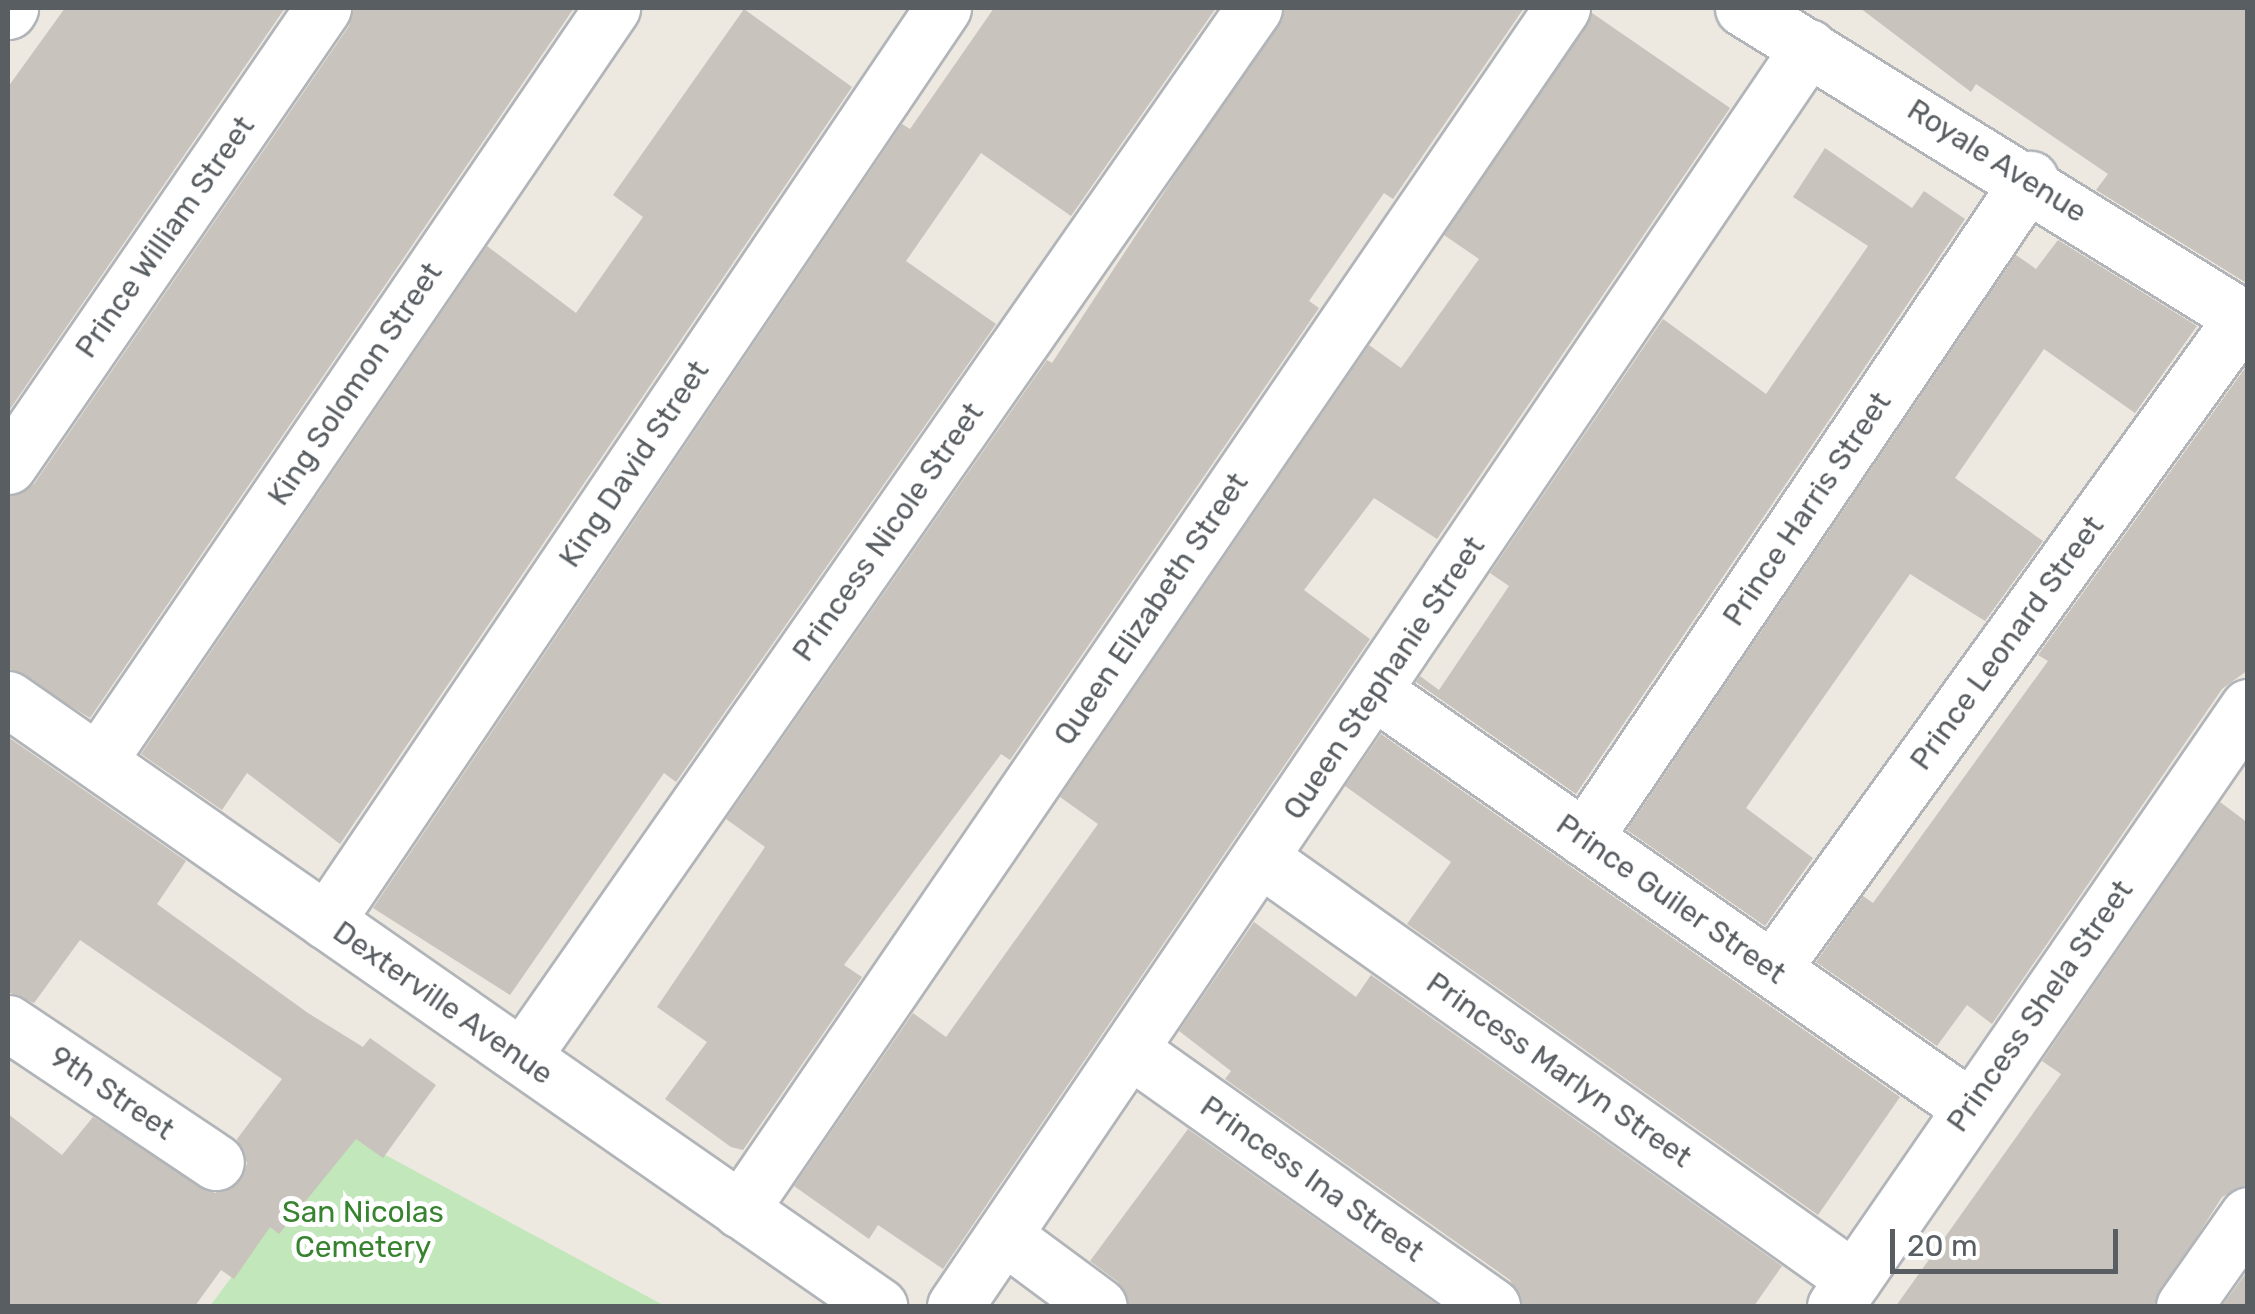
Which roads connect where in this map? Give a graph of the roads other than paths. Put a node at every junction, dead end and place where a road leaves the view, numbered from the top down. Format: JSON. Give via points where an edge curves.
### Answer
{"nodes":[{"id":1,"x":324,"y":8,"type":"edge"},
{"id":2,"x":612,"y":8,"type":"edge"},
{"id":3,"x":943,"y":8,"type":"edge"},
{"id":4,"x":1254,"y":8,"type":"edge"},
{"id":5,"x":1562,"y":8,"type":"edge"},
{"id":6,"x":1743,"y":8,"type":"edge"},
{"id":7,"x":1810,"y":47,"type":"junction"},
{"id":8,"x":2030,"y":179,"type":"junction"},
{"id":9,"x":2245,"y":319,"type":"edge"},
{"id":10,"x":8,"y":466,"type":"edge"},
{"id":11,"x":1374,"y":691,"type":"junction"},
{"id":12,"x":8,"y":699,"type":"edge"},
{"id":13,"x":2248,"y":707,"type":"edge"},
{"id":14,"x":98,"y":761,"type":"junction"},
{"id":15,"x":1584,"y":838,"type":"junction"},
{"id":16,"x":1263,"y":860,"type":"junction"},
{"id":17,"x":326,"y":920,"type":"junction"},
{"id":18,"x":1772,"y":969,"type":"junction"},
{"id":19,"x":8,"y":1024,"type":"edge"},
{"id":20,"x":1133,"y":1052,"type":"junction"},
{"id":21,"x":522,"y":1057,"type":"junction"},
{"id":22,"x":1968,"y":1106,"type":"junction"},
{"id":23,"x":216,"y":1162,"type":"dead end"},
{"id":24,"x":740,"y":1210,"type":"junction"},
{"id":25,"x":2247,"y":1216,"type":"edge"},
{"id":26,"x":1007,"y":1238,"type":"junction"},
{"id":27,"x":1845,"y":1293,"type":"edge"},
{"id":28,"x":879,"y":1306,"type":"edge"},
{"id":29,"x":956,"y":1306,"type":"edge"},
{"id":30,"x":1099,"y":1306,"type":"edge"},
{"id":31,"x":1492,"y":1306,"type":"edge"},
{"id":32,"x":2184,"y":1306,"type":"edge"}],
"edges":[{"from":1,"to":10,"type":"street","name":"Prince William Street"},
{"from":2,"to":14,"type":"street","name":"King Solomon Street"},
{"from":3,"to":17,"type":"street","name":"King David Street"},
{"from":4,"to":21,"type":"street","name":"Princess Nicole Street"},
{"from":5,"to":24,"type":"street","name":"Queen Elizabeth Street"},
{"from":6,"to":7,"type":"street","name":"Royale Avenue"},
{"from":7,"to":8,"type":"street","name":"Royale Avenue"},
{"from":7,"to":11,"type":"street","name":"Queen Stephanie Street"},
{"from":8,"to":9,"type":"street","name":"Royale Avenue"},
{"from":8,"to":15,"type":"street","name":"Prince Harris Street"},
{"from":9,"to":18,"type":"street","name":"Prince Leonard Street"},
{"from":11,"to":15,"type":"street","name":"Prince Guiler Street"},
{"from":11,"to":16,"type":"street","name":"Queen Stephanie Street"},
{"from":12,"to":14,"type":"street","name":"Dexterville Avenue"},
{"from":13,"to":22,"type":"street","name":"Princess Shela Street"},
{"from":14,"to":17,"type":"street","name":"Dexterville Avenue"},
{"from":15,"to":18,"type":"street","name":"Prince Guiler Street"},
{"from":16,"to":20,"type":"street","name":"Queen Stephanie Street"},
{"from":16,"to":27,"type":"street","name":"Princess Marlyn Street"},
{"from":17,"to":21,"type":"street","name":"Dexterville Avenue"},
{"from":18,"to":22,"type":"street","name":"Prince Guiler Street"},
{"from":19,"to":23,"type":"street","name":"9th Street"},
{"from":20,"to":26,"type":"street","name":"Queen Stephanie Street"},
{"from":20,"to":31,"type":"street","name":"Princess Ina Street"},
{"from":21,"to":24,"type":"street","name":"Dexterville Avenue"},
{"from":22,"to":27,"type":"street","name":"Princess Shela Street"},
{"from":24,"to":28,"type":"street","name":"Dexterville Avenue"},
{"from":25,"to":32,"type":"street"},
{"from":26,"to":29,"type":"street","name":"Queen Stephanie Street"},
{"from":26,"to":30,"type":"street"}]}
